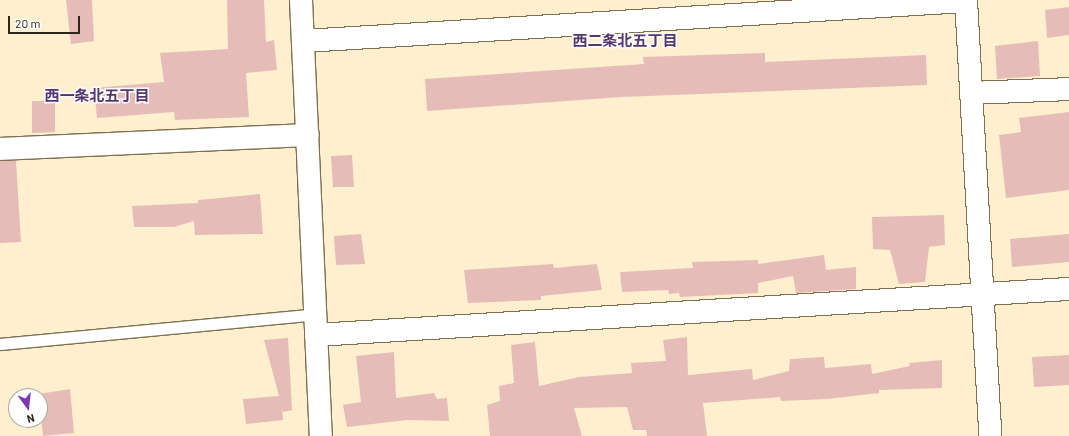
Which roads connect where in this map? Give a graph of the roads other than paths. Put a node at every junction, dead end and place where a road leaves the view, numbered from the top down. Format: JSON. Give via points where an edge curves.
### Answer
{"nodes":[{"id":1,"x":301,"y":0,"type":"edge"},
{"id":2,"x":966,"y":1,"type":"edge"},
{"id":3,"x":304,"y":41,"type":"junction"},
{"id":4,"x":1069,"y":89,"type":"edge"},
{"id":5,"x":971,"y":92,"type":"junction"},
{"id":6,"x":308,"y":135,"type":"junction"},
{"id":7,"x":0,"y":149,"type":"edge"},
{"id":8,"x":1069,"y":289,"type":"edge"},
{"id":9,"x":981,"y":294,"type":"junction"},
{"id":10,"x":316,"y":324,"type":"junction"},
{"id":11,"x":0,"y":344,"type":"edge"},
{"id":12,"x":321,"y":436,"type":"edge"},
{"id":13,"x":990,"y":436,"type":"edge"}],
"edges":[{"from":1,"to":3,"type":"street"},
{"from":2,"to":3,"type":"street"},
{"from":2,"to":5,"type":"street"},
{"from":3,"to":6,"type":"street"},
{"from":4,"to":5,"type":"street"},
{"from":5,"to":9,"type":"street"},
{"from":6,"to":7,"type":"street"},
{"from":6,"to":10,"type":"street"},
{"from":8,"to":9,"type":"street"},
{"from":9,"to":10,"type":"street"},
{"from":9,"to":13,"type":"street"},
{"from":10,"to":11,"type":"lane"},
{"from":10,"to":12,"type":"street"}]}
